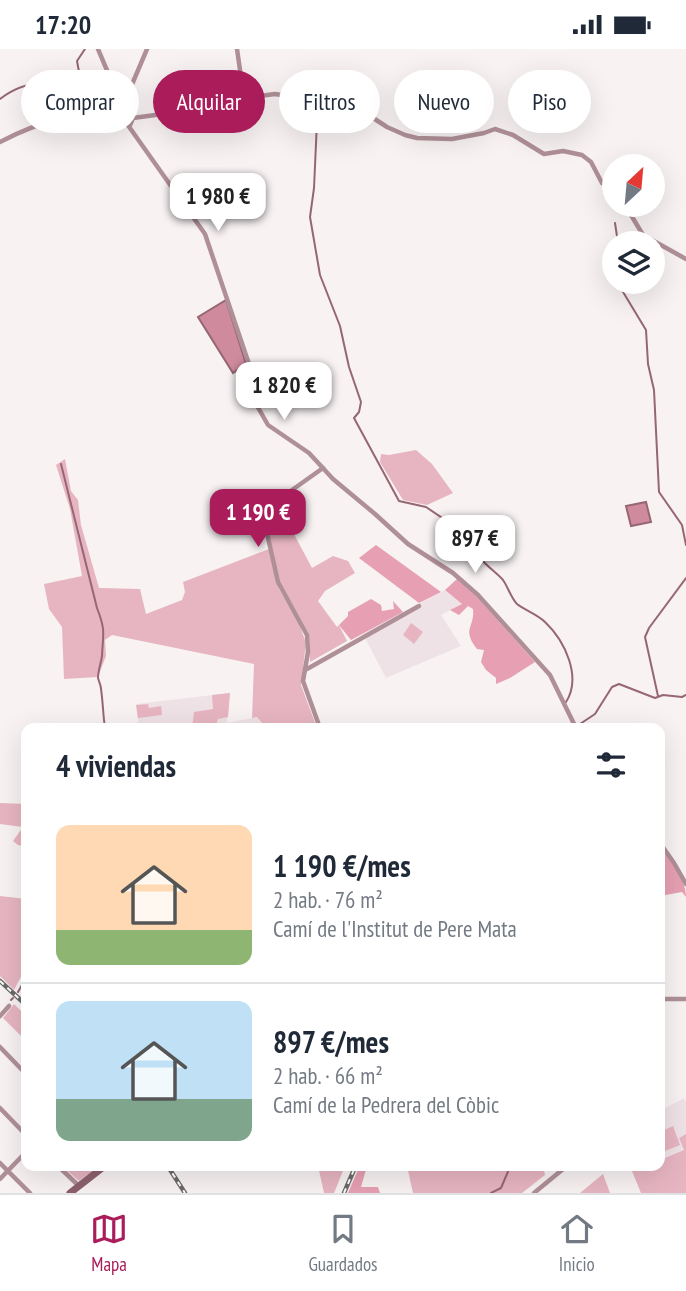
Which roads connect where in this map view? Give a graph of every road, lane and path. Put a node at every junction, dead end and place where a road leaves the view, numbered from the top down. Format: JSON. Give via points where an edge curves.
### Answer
{"nodes":[{"id":1,"x":98,"y":49,"type":"edge"},
{"id":2,"x":147,"y":49,"type":"edge"},
{"id":3,"x":237,"y":49,"type":"edge"},
{"id":4,"x":107,"y":70,"type":"edge"},
{"id":5,"x":138,"y":70,"type":"edge"},
{"id":6,"x":240,"y":70,"type":"edge"},
{"id":7,"x":265,"y":95,"type":"edge"},
{"id":8,"x":21,"y":132,"type":"edge"},
{"id":9,"x":134,"y":133,"type":"edge"},
{"id":10,"x":0,"y":142,"type":"edge"},
{"id":11,"x":602,"y":183,"type":"edge"},
{"id":12,"x":632,"y":217,"type":"edge"},
{"id":13,"x":686,"y":259,"type":"edge"},
{"id":14,"x":323,"y":468,"type":"junction"},
{"id":15,"x":419,"y":606,"type":"dead end"},
{"id":16,"x":306,"y":670,"type":"junction"},
{"id":17,"x":318,"y":723,"type":"edge"},
{"id":18,"x":574,"y":723,"type":"edge"},
{"id":19,"x":665,"y":851,"type":"edge"},
{"id":20,"x":686,"y":884,"type":"edge"},
{"id":21,"x":665,"y":999,"type":"edge"},
{"id":22,"x":686,"y":999,"type":"edge"},
{"id":23,"x":9,"y":1006,"type":"dead end"},
{"id":24,"x":0,"y":1016,"type":"edge"},
{"id":25,"x":0,"y":1047,"type":"edge"},
{"id":26,"x":21,"y":1069,"type":"edge"},
{"id":27,"x":0,"y":1108,"type":"edge"},
{"id":28,"x":21,"y":1130,"type":"edge"},
{"id":29,"x":21,"y":1157,"type":"edge"},
{"id":30,"x":0,"y":1163,"type":"edge"},
{"id":31,"x":8,"y":1171,"type":"junction"},
{"id":32,"x":63,"y":1171,"type":"edge"},
{"id":33,"x":98,"y":1171,"type":"edge"},
{"id":34,"x":562,"y":1171,"type":"edge"},
{"id":35,"x":0,"y":1179,"type":"edge"},
{"id":36,"x":79,"y":1186,"type":"junction"},
{"id":37,"x":542,"y":1191,"type":"edge"},
{"id":38,"x":30,"y":1193,"type":"edge"},
{"id":39,"x":70,"y":1193,"type":"edge"},
{"id":40,"x":534,"y":1193,"type":"edge"}],
"edges":[{"from":1,"to":4,"type":"street"},
{"from":2,"to":5,"type":"street"},
{"from":3,"to":6,"type":"street"},
{"from":7,"to":11,"type":"street","via":[[320,95],[417,138],[453,139],[495,129],[544,154],[582,155]]},
{"from":8,"to":10,"type":"street"},
{"from":9,"to":14,"type":"street","via":[[205,234],[250,367],[260,414]]},
{"from":12,"to":13,"type":"street","via":[[643,235]]},
{"from":14,"to":16,"type":"street","via":[[266,503],[262,511],[278,582],[307,635]]},
{"from":14,"to":18,"type":"street","via":[[408,544],[478,595],[550,675]]},
{"from":15,"to":16,"type":"street"},
{"from":16,"to":17,"type":"street","via":[[303,681]]},
{"from":19,"to":20,"type":"street"},
{"from":21,"to":22,"type":"street"},
{"from":23,"to":24,"type":"street"},
{"from":25,"to":26,"type":"street"},
{"from":27,"to":28,"type":"street"},
{"from":29,"to":31,"type":"street"},
{"from":30,"to":31,"type":"street"},
{"from":31,"to":35,"type":"street"},
{"from":31,"to":38,"type":"street"},
{"from":32,"to":36,"type":"street"},
{"from":33,"to":36,"type":"street"},
{"from":34,"to":37,"type":"street"},
{"from":36,"to":39,"type":"street"},
{"from":37,"to":40,"type":"street"}]}
